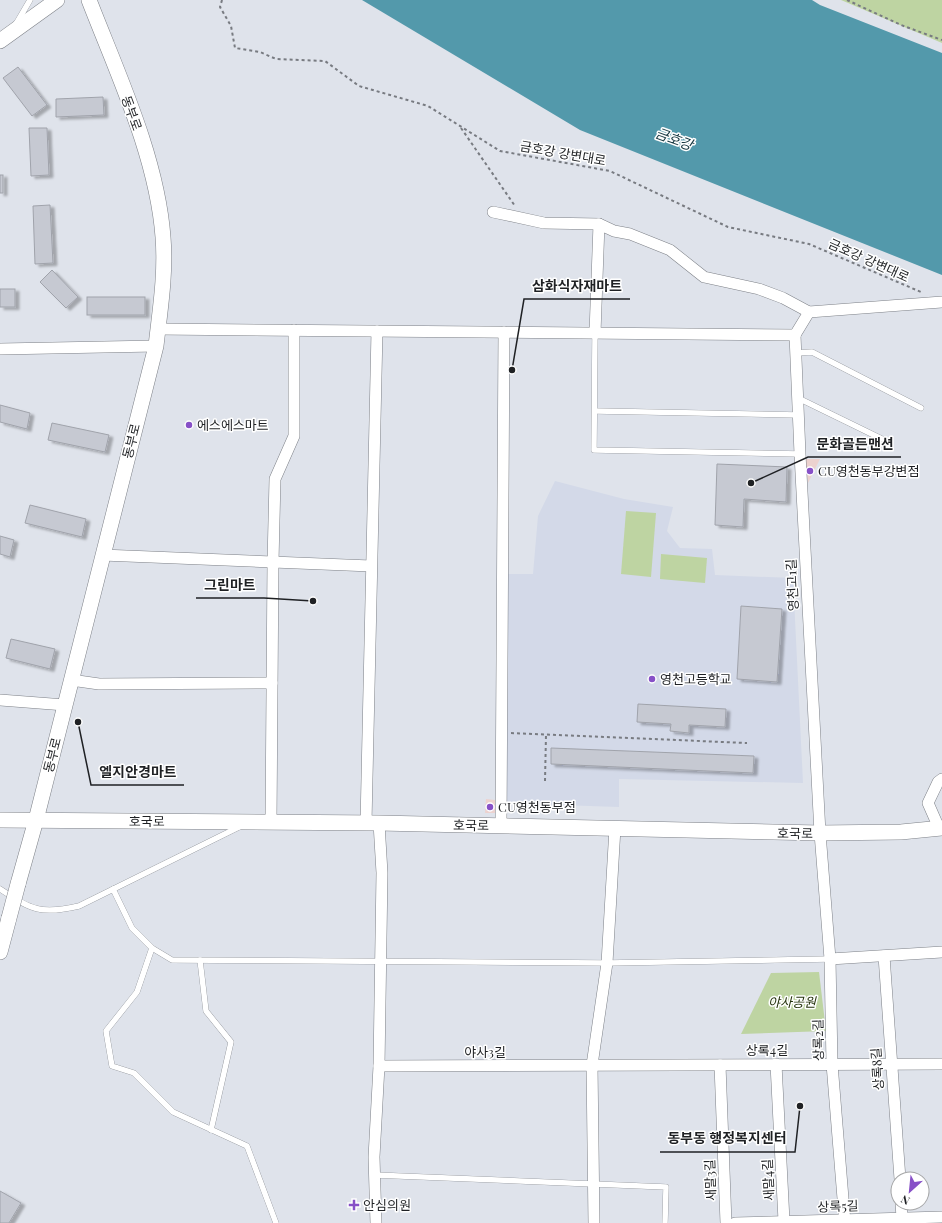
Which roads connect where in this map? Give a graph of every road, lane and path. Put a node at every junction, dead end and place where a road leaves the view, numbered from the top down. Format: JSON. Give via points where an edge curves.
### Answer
{"nodes":[{"id":1,"x":30,"y":0,"type":"edge"},
{"id":2,"x":57,"y":0,"type":"edge"},
{"id":3,"x":89,"y":0,"type":"edge"},
{"id":4,"x":222,"y":0,"type":"edge"},
{"id":5,"x":847,"y":0,"type":"edge"},
{"id":6,"x":6,"y":37,"type":"edge"},
{"id":7,"x":942,"y":40,"type":"edge"},
{"id":8,"x":459,"y":125,"type":"junction"},
{"id":9,"x":493,"y":212,"type":"dead end"},
{"id":10,"x":524,"y":219,"type":"junction"},
{"id":11,"x":599,"y":224,"type":"junction"},
{"id":12,"x":941,"y":301,"type":"edge"},
{"id":13,"x":809,"y":312,"type":"junction"},
{"id":14,"x":158,"y":328,"type":"junction"},
{"id":15,"x":294,"y":330,"type":"junction"},
{"id":16,"x":377,"y":331,"type":"junction"},
{"id":17,"x":504,"y":332,"type":"junction"},
{"id":18,"x":596,"y":333,"type":"junction"},
{"id":19,"x":795,"y":335,"type":"junction"},
{"id":20,"x":156,"y":346,"type":"junction"},
{"id":21,"x":0,"y":349,"type":"edge"},
{"id":22,"x":796,"y":353,"type":"junction"},
{"id":23,"x":797,"y":397,"type":"junction"},
{"id":24,"x":921,"y":408,"type":"dead end"},
{"id":25,"x":595,"y":411,"type":"junction"},
{"id":26,"x":798,"y":416,"type":"junction"},
{"id":27,"x":882,"y":439,"type":"dead end"},
{"id":28,"x":800,"y":454,"type":"junction"},
{"id":29,"x":102,"y":554,"type":"junction"},
{"id":30,"x":272,"y":562,"type":"junction"},
{"id":31,"x":371,"y":566,"type":"junction"},
{"id":32,"x":71,"y":680,"type":"junction"},
{"id":33,"x":272,"y":683,"type":"junction"},
{"id":34,"x":0,"y":700,"type":"edge"},
{"id":35,"x":65,"y":705,"type":"junction"},
{"id":36,"x":502,"y":733,"type":"junction"},
{"id":37,"x":546,"y":735,"type":"junction"},
{"id":38,"x":747,"y":743,"type":"dead end"},
{"id":39,"x":942,"y":780,"type":"edge"},
{"id":40,"x":545,"y":781,"type":"dead end"},
{"id":41,"x":0,"y":820,"type":"edge"},
{"id":42,"x":36,"y":820,"type":"junction"},
{"id":43,"x":248,"y":822,"type":"junction"},
{"id":44,"x":270,"y":822,"type":"junction"},
{"id":45,"x":372,"y":823,"type":"junction"},
{"id":46,"x":501,"y":825,"type":"junction"},
{"id":47,"x":615,"y":828,"type":"junction"},
{"id":48,"x":941,"y":828,"type":"edge"},
{"id":49,"x":820,"y":833,"type":"junction"},
{"id":50,"x":0,"y":889,"type":"edge"},
{"id":51,"x":113,"y":889,"type":"junction"},
{"id":52,"x":152,"y":948,"type":"junction"},
{"id":53,"x":0,"y":952,"type":"edge"},
{"id":54,"x":942,"y":952,"type":"edge"},
{"id":55,"x":884,"y":956,"type":"junction"},
{"id":56,"x":830,"y":959,"type":"junction"},
{"id":57,"x":200,"y":960,"type":"junction"},
{"id":58,"x":380,"y":960,"type":"junction"},
{"id":59,"x":607,"y":963,"type":"junction"},
{"id":60,"x":776,"y":1064,"type":"junction"},
{"id":61,"x":832,"y":1064,"type":"junction"},
{"id":62,"x":891,"y":1064,"type":"junction"},
{"id":63,"x":942,"y":1064,"type":"edge"},
{"id":64,"x":592,"y":1065,"type":"junction"},
{"id":65,"x":720,"y":1065,"type":"junction"},
{"id":66,"x":379,"y":1066,"type":"junction"},
{"id":67,"x":211,"y":1130,"type":"junction"},
{"id":68,"x":899,"y":1171,"type":"edge"},
{"id":69,"x":374,"y":1175,"type":"junction"},
{"id":70,"x":594,"y":1185,"type":"junction"},
{"id":71,"x":902,"y":1211,"type":"edge"},
{"id":72,"x":942,"y":1216,"type":"edge"},
{"id":73,"x":902,"y":1218,"type":"junction"},
{"id":74,"x":844,"y":1221,"type":"edge"},
{"id":75,"x":784,"y":1222,"type":"junction"},
{"id":76,"x":276,"y":1223,"type":"edge"},
{"id":77,"x":376,"y":1223,"type":"edge"},
{"id":78,"x":594,"y":1223,"type":"edge"},
{"id":79,"x":665,"y":1223,"type":"edge"},
{"id":80,"x":726,"y":1223,"type":"edge"},
{"id":81,"x":735,"y":1223,"type":"edge"}],
"edges":[{"from":1,"to":6,"type":"lane"},
{"from":2,"to":6,"type":"street"},
{"from":3,"to":14,"type":"street","name":"동부로","via":[[151,165],[159,202],[164,282]]},
{"from":4,"to":8,"type":"path","name":"금호강 강변대로","via":[[220,7],[231,26],[235,48],[260,52],[276,59],[325,61],[359,86],[428,106]]},
{"from":5,"to":7,"type":"path","via":[[901,25]]},
{"from":8,"to":10,"type":"path"},
{"from":8,"to":12,"type":"path","name":"금호강 강변대로","via":[[500,151],[610,171],[728,227],[809,244]]},
{"from":9,"to":10,"type":"street"},
{"from":10,"to":11,"type":"street","via":[[544,223]]},
{"from":11,"to":13,"type":"street","via":[[670,250],[704,277],[759,289]]},
{"from":11,"to":18,"type":"street"},
{"from":12,"to":13,"type":"street"},
{"from":13,"to":19,"type":"street"},
{"from":14,"to":15,"type":"street"},
{"from":14,"to":20,"type":"street","name":"동부로"},
{"from":15,"to":16,"type":"street"},
{"from":15,"to":30,"type":"street","via":[[294,436],[275,479]]},
{"from":16,"to":17,"type":"street"},
{"from":16,"to":31,"type":"street"},
{"from":17,"to":18,"type":"street"},
{"from":17,"to":36,"type":"street"},
{"from":18,"to":19,"type":"street"},
{"from":18,"to":25,"type":"lane"},
{"from":19,"to":22,"type":"street","name":"영천고1길"},
{"from":20,"to":21,"type":"street"},
{"from":20,"to":29,"type":"street","name":"동부로"},
{"from":22,"to":23,"type":"street","name":"영천고1길"},
{"from":22,"to":24,"type":"lane","via":[[812,352]]},
{"from":23,"to":26,"type":"street","name":"영천고1길"},
{"from":23,"to":27,"type":"lane"},
{"from":25,"to":26,"type":"lane"},
{"from":25,"to":28,"type":"lane","via":[[594,450]]},
{"from":26,"to":28,"type":"street","name":"영천고1길"},
{"from":28,"to":49,"type":"street","name":"영천고1길"},
{"from":29,"to":30,"type":"street"},
{"from":29,"to":32,"type":"street","name":"동부로"},
{"from":30,"to":31,"type":"street"},
{"from":30,"to":33,"type":"street"},
{"from":31,"to":45,"type":"street"},
{"from":32,"to":33,"type":"street","via":[[99,684]]},
{"from":32,"to":35,"type":"street","name":"동부로"},
{"from":33,"to":44,"type":"street"},
{"from":34,"to":35,"type":"street"},
{"from":35,"to":42,"type":"street","name":"동부로"},
{"from":36,"to":37,"type":"path"},
{"from":36,"to":46,"type":"street"},
{"from":37,"to":38,"type":"path"},
{"from":37,"to":40,"type":"path"},
{"from":39,"to":48,"type":"street","via":[[938,782],[928,803]]},
{"from":41,"to":42,"type":"street","name":"호국로"},
{"from":42,"to":43,"type":"street","name":"호국로"},
{"from":42,"to":53,"type":"street","name":"동부로","bridge":true},
{"from":43,"to":44,"type":"street","name":"호국로"},
{"from":43,"to":51,"type":"lane"},
{"from":44,"to":45,"type":"street","name":"호국로"},
{"from":45,"to":46,"type":"street","name":"호국로"},
{"from":45,"to":58,"type":"street","via":[[382,873]]},
{"from":46,"to":47,"type":"street","name":"호국로"},
{"from":47,"to":49,"type":"street","name":"호국로"},
{"from":47,"to":59,"type":"street"},
{"from":48,"to":49,"type":"street","name":"호국로","via":[[901,832]]},
{"from":49,"to":56,"type":"street","name":"상록2길"},
{"from":50,"to":51,"type":"lane","via":[[28,906],[43,911],[56,911],[79,906]]},
{"from":51,"to":52,"type":"lane","via":[[132,928]]},
{"from":52,"to":57,"type":"lane","via":[[172,960]]},
{"from":52,"to":67,"type":"lane","via":[[137,992],[106,1031],[112,1066],[134,1073],[173,1112]]},
{"from":54,"to":55,"type":"street"},
{"from":55,"to":56,"type":"street"},
{"from":55,"to":62,"type":"street","name":"상록8길"},
{"from":56,"to":59,"type":"lane"},
{"from":56,"to":61,"type":"street","name":"상록2길"},
{"from":57,"to":58,"type":"lane"},
{"from":57,"to":67,"type":"lane","via":[[206,1011],[231,1042]]},
{"from":58,"to":59,"type":"lane"},
{"from":58,"to":66,"type":"street"},
{"from":59,"to":64,"type":"street"},
{"from":60,"to":61,"type":"street","name":"상록4길"},
{"from":60,"to":65,"type":"street","name":"상록4길"},
{"from":60,"to":75,"type":"street","name":"새말4길"},
{"from":61,"to":62,"type":"street","name":"상록4길"},
{"from":61,"to":74,"type":"street","name":"상록2길"},
{"from":62,"to":63,"type":"street","name":"상록4길"},
{"from":62,"to":68,"type":"street","name":"상록8길"},
{"from":64,"to":65,"type":"street","name":"상록4길"},
{"from":64,"to":66,"type":"street","name":"야사3길"},
{"from":64,"to":70,"type":"street"},
{"from":65,"to":80,"type":"street","name":"새말3길"},
{"from":66,"to":69,"type":"street"},
{"from":67,"to":76,"type":"lane","via":[[247,1146]]},
{"from":69,"to":70,"type":"lane"},
{"from":69,"to":77,"type":"street"},
{"from":70,"to":78,"type":"street"},
{"from":70,"to":79,"type":"lane","via":[[666,1187]]},
{"from":71,"to":73,"type":"street"},
{"from":72,"to":73,"type":"street","name":"상록5길"},
{"from":73,"to":74,"type":"street","name":"상록5길"},
{"from":74,"to":75,"type":"street","name":"상록5길"},
{"from":75,"to":81,"type":"street","name":"상록5길"}]}
